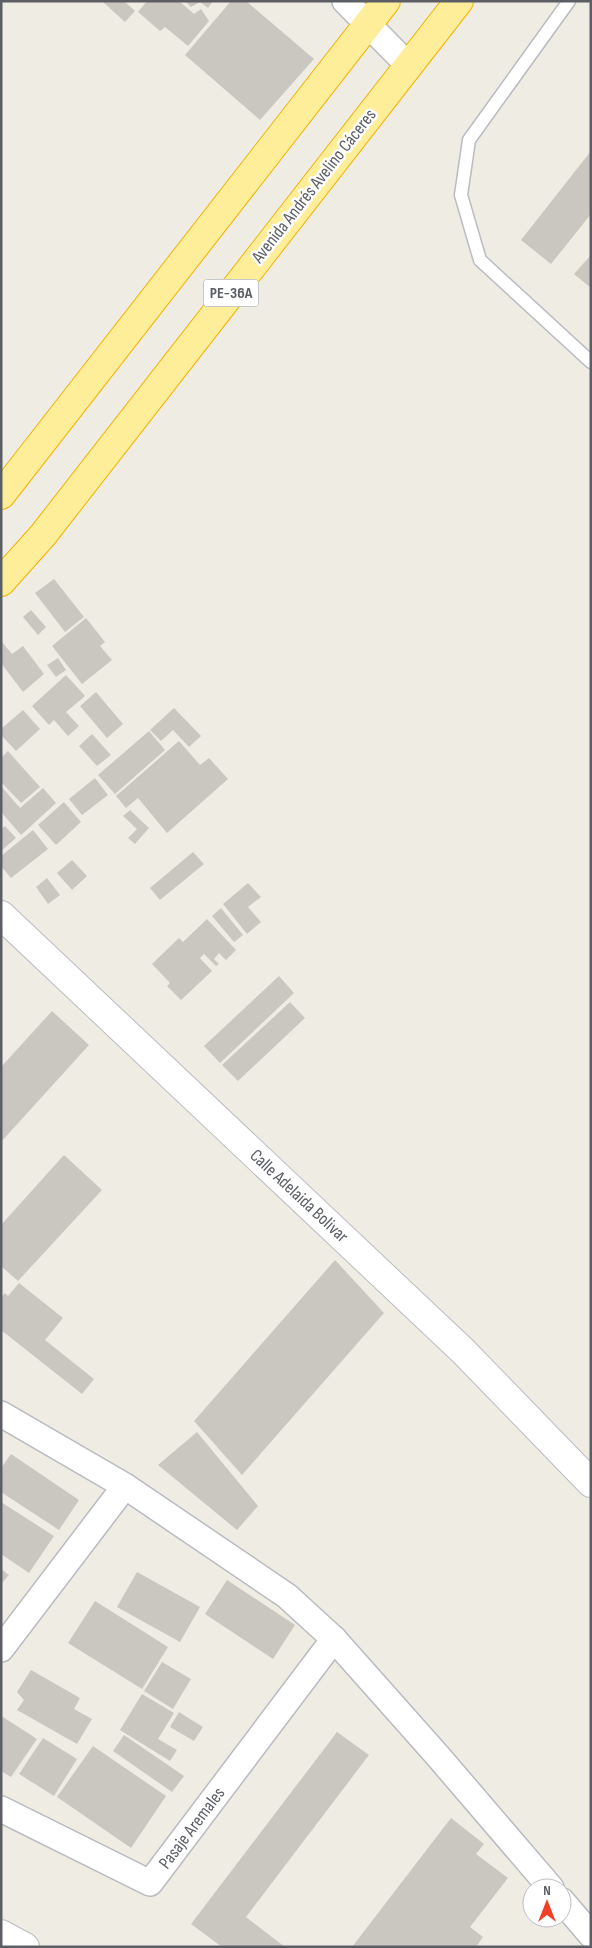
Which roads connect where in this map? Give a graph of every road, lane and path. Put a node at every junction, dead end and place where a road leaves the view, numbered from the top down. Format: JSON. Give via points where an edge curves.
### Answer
{"nodes":[{"id":1,"x":345,"y":1,"type":"edge"},
{"id":2,"x":386,"y":1,"type":"edge"},
{"id":3,"x":459,"y":1,"type":"edge"},
{"id":4,"x":569,"y":1,"type":"edge"},
{"id":5,"x":368,"y":25,"type":"junction"},
{"id":6,"x":408,"y":65,"type":"junction"},
{"id":7,"x":591,"y":362,"type":"edge"},
{"id":8,"x":1,"y":495,"type":"edge"},
{"id":9,"x":1,"y":582,"type":"edge"},
{"id":10,"x":1,"y":915,"type":"edge"},
{"id":11,"x":1,"y":1414,"type":"edge"},
{"id":12,"x":591,"y":1483,"type":"edge"},
{"id":13,"x":125,"y":1486,"type":"junction"},
{"id":14,"x":334,"y":1639,"type":"junction"},
{"id":15,"x":1,"y":1649,"type":"edge"},
{"id":16,"x":1,"y":1809,"type":"edge"},
{"id":17,"x":542,"y":1878,"type":"edge"},
{"id":18,"x":572,"y":1913,"type":"edge"},
{"id":19,"x":1,"y":1934,"type":"edge"},
{"id":20,"x":591,"y":1935,"type":"edge"},
{"id":21,"x":24,"y":1947,"type":"edge"}],
"edges":[{"from":1,"to":5,"type":"street"},
{"from":2,"to":5,"type":"highway"},
{"from":3,"to":6,"type":"highway","name":"Avenida Andrés Avelino Cáceres","number":"PE-36A"},
{"from":4,"to":7,"type":"lane","via":[[468,140],[461,195],[480,260]]},
{"from":5,"to":6,"type":"street"},
{"from":5,"to":8,"type":"highway"},
{"from":6,"to":9,"type":"highway","name":"Avenida Andrés Avelino Cáceres","number":"PE-36A","via":[[43,535]]},
{"from":10,"to":12,"type":"main road","name":"Calle Adelaida Bolivar","via":[[463,1351]]},
{"from":11,"to":13,"type":"street"},
{"from":13,"to":14,"type":"street","via":[[287,1596]]},
{"from":13,"to":15,"type":"street"},
{"from":14,"to":16,"type":"street","name":"Pasaje Aremales","via":[[150,1883]]},
{"from":14,"to":17,"type":"street"},
{"from":18,"to":20,"type":"street"},
{"from":19,"to":21,"type":"main road"}]}
